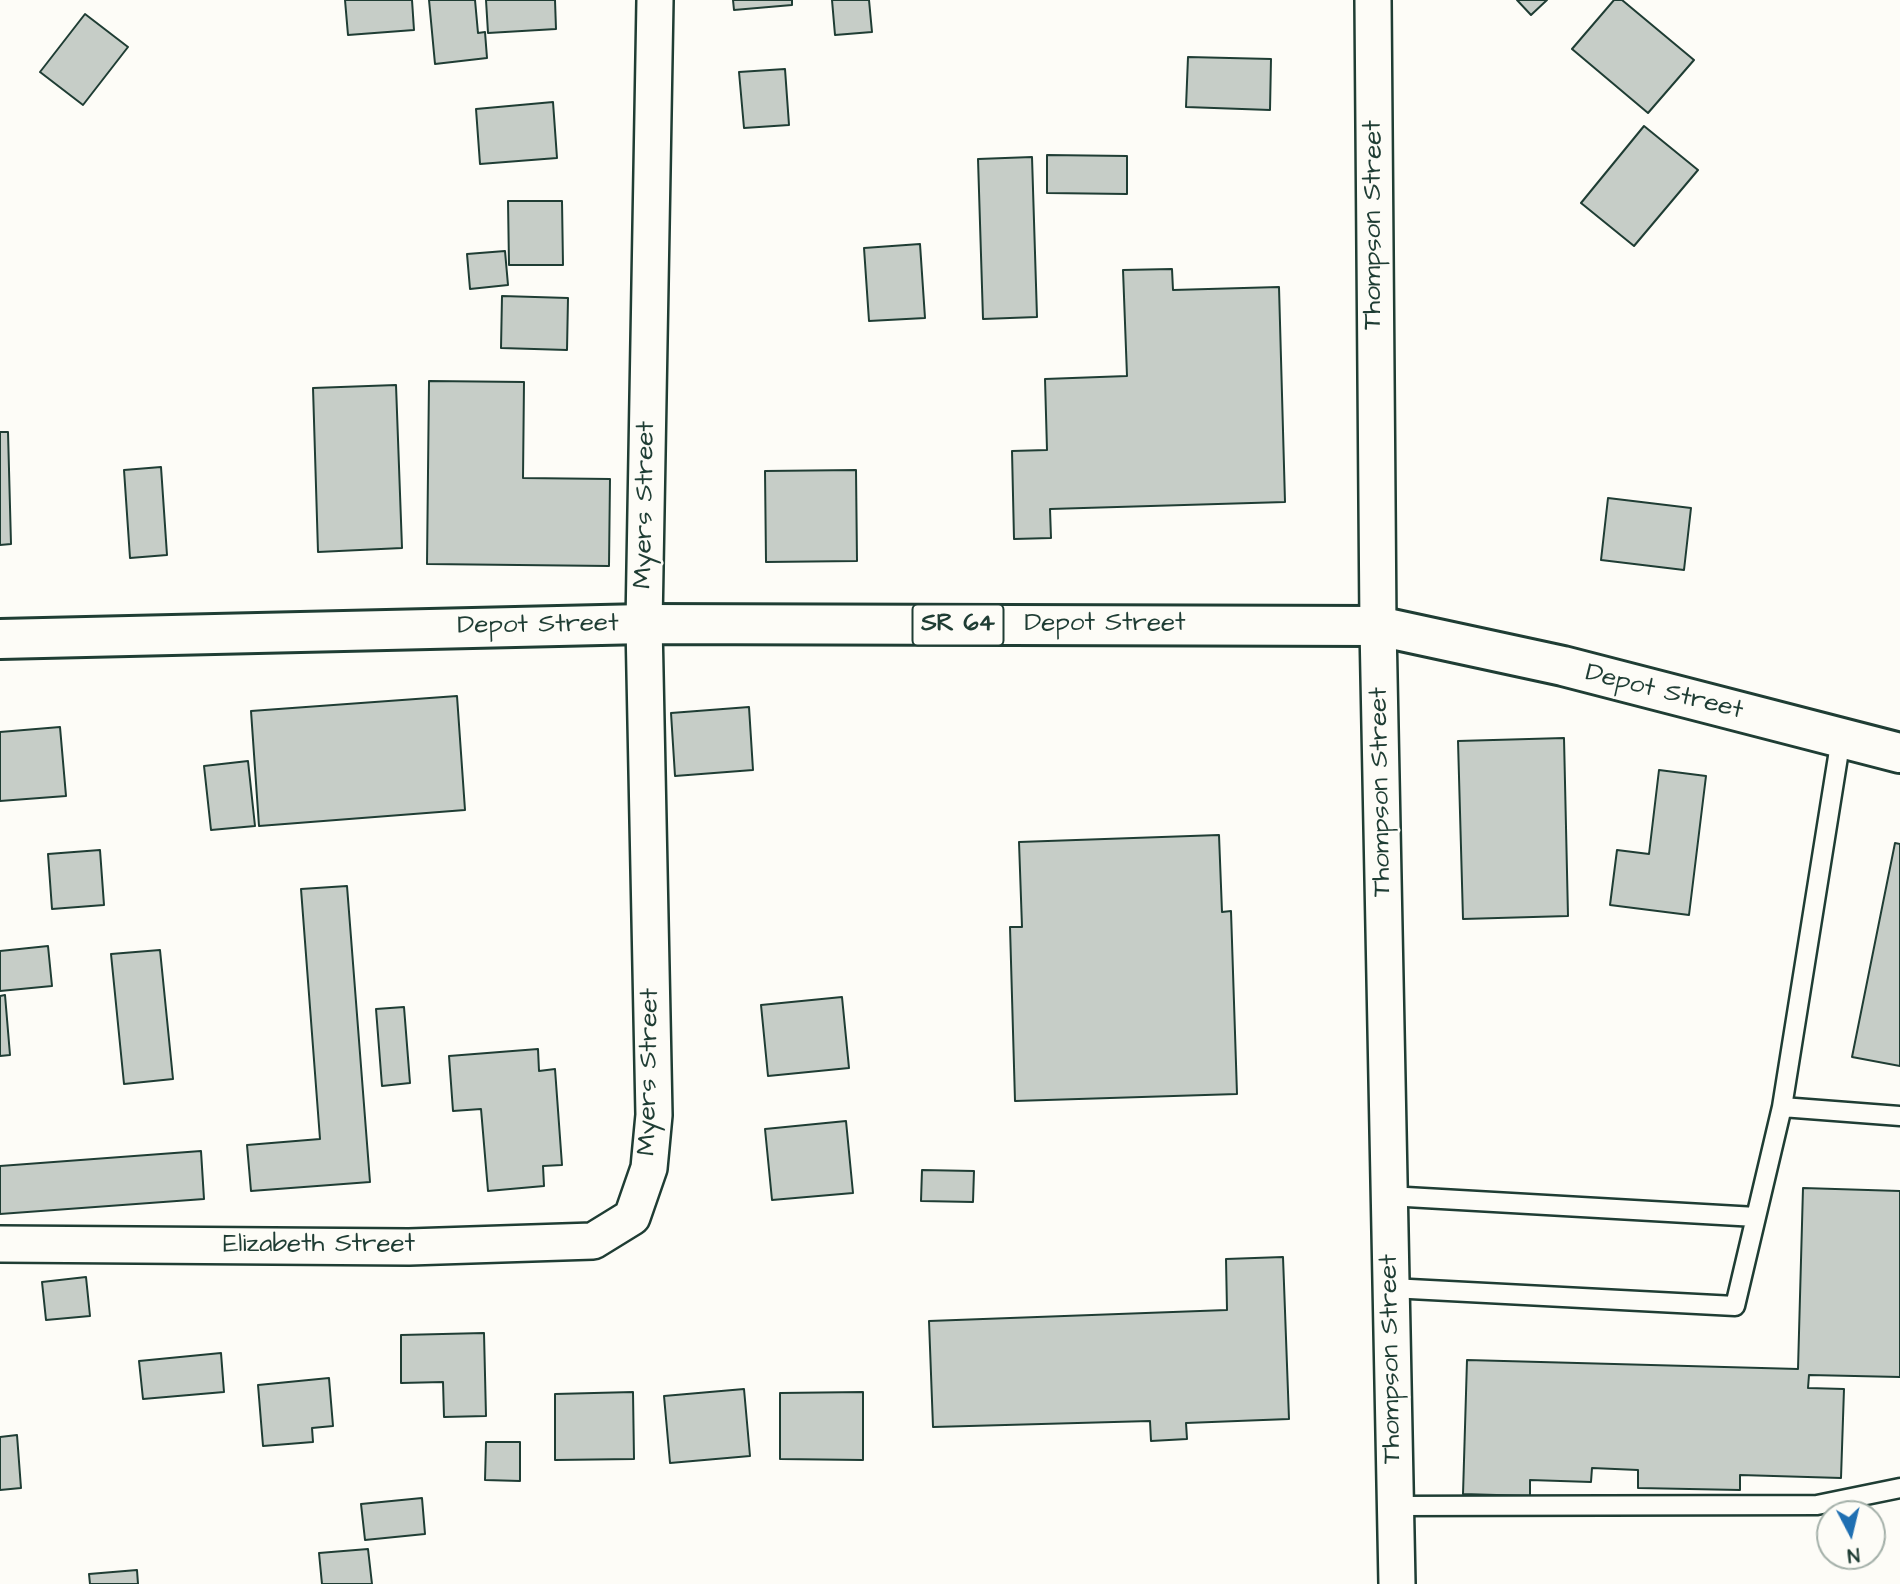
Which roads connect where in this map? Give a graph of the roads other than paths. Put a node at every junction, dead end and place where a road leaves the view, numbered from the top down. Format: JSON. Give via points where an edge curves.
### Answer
{"nodes":[{"id":1,"x":655,"y":0,"type":"edge"},
{"id":2,"x":1373,"y":0,"type":"edge"},
{"id":3,"x":644,"y":624,"type":"junction"},
{"id":4,"x":1378,"y":626,"type":"junction"},
{"id":5,"x":0,"y":639,"type":"edge"},
{"id":6,"x":1841,"y":738,"type":"junction"},
{"id":7,"x":1900,"y":753,"type":"edge"},
{"id":8,"x":1782,"y":1107,"type":"junction"},
{"id":9,"x":1900,"y":1116,"type":"edge"},
{"id":10,"x":1389,"y":1196,"type":"junction"},
{"id":11,"x":632,"y":1217,"type":"joint"},
{"id":12,"x":1756,"y":1217,"type":"junction"},
{"id":13,"x":0,"y":1244,"type":"edge"},
{"id":14,"x":1391,"y":1288,"type":"junction"},
{"id":15,"x":1900,"y":1488,"type":"edge"},
{"id":16,"x":1395,"y":1506,"type":"junction"},
{"id":17,"x":1396,"y":1584,"type":"edge"}],
"edges":[{"from":1,"to":3,"type":"street","name":"Myers Street"},
{"from":2,"to":4,"type":"street","name":"Thompson Street"},
{"from":3,"to":4,"type":"main road","name":"Depot Street","number":"SR 64"},
{"from":3,"to":5,"type":"main road","name":"Depot Street","number":"SR 64"},
{"from":3,"to":11,"type":"street","name":"Myers Street","via":[[654,1115],[649,1168]]},
{"from":4,"to":6,"type":"main road","name":"Depot Street","number":"SR 64","via":[[1563,666]]},
{"from":4,"to":10,"type":"street","name":"Thompson Street"},
{"from":6,"to":7,"type":"main road","name":"Depot Street","number":"SR 64"},
{"from":6,"to":8,"type":"lane"},
{"from":8,"to":9,"type":"lane"},
{"from":8,"to":12,"type":"lane"},
{"from":10,"to":12,"type":"lane"},
{"from":10,"to":14,"type":"street","name":"Thompson Street"},
{"from":11,"to":13,"type":"street","name":"Elizabeth Street","via":[[593,1241],[409,1247]]},
{"from":12,"to":14,"type":"lane","via":[[1735,1306]]},
{"from":14,"to":16,"type":"street","name":"Thompson Street"},
{"from":15,"to":16,"type":"lane","via":[[1817,1505]]},
{"from":16,"to":17,"type":"street","name":"Thompson Street"}]}
